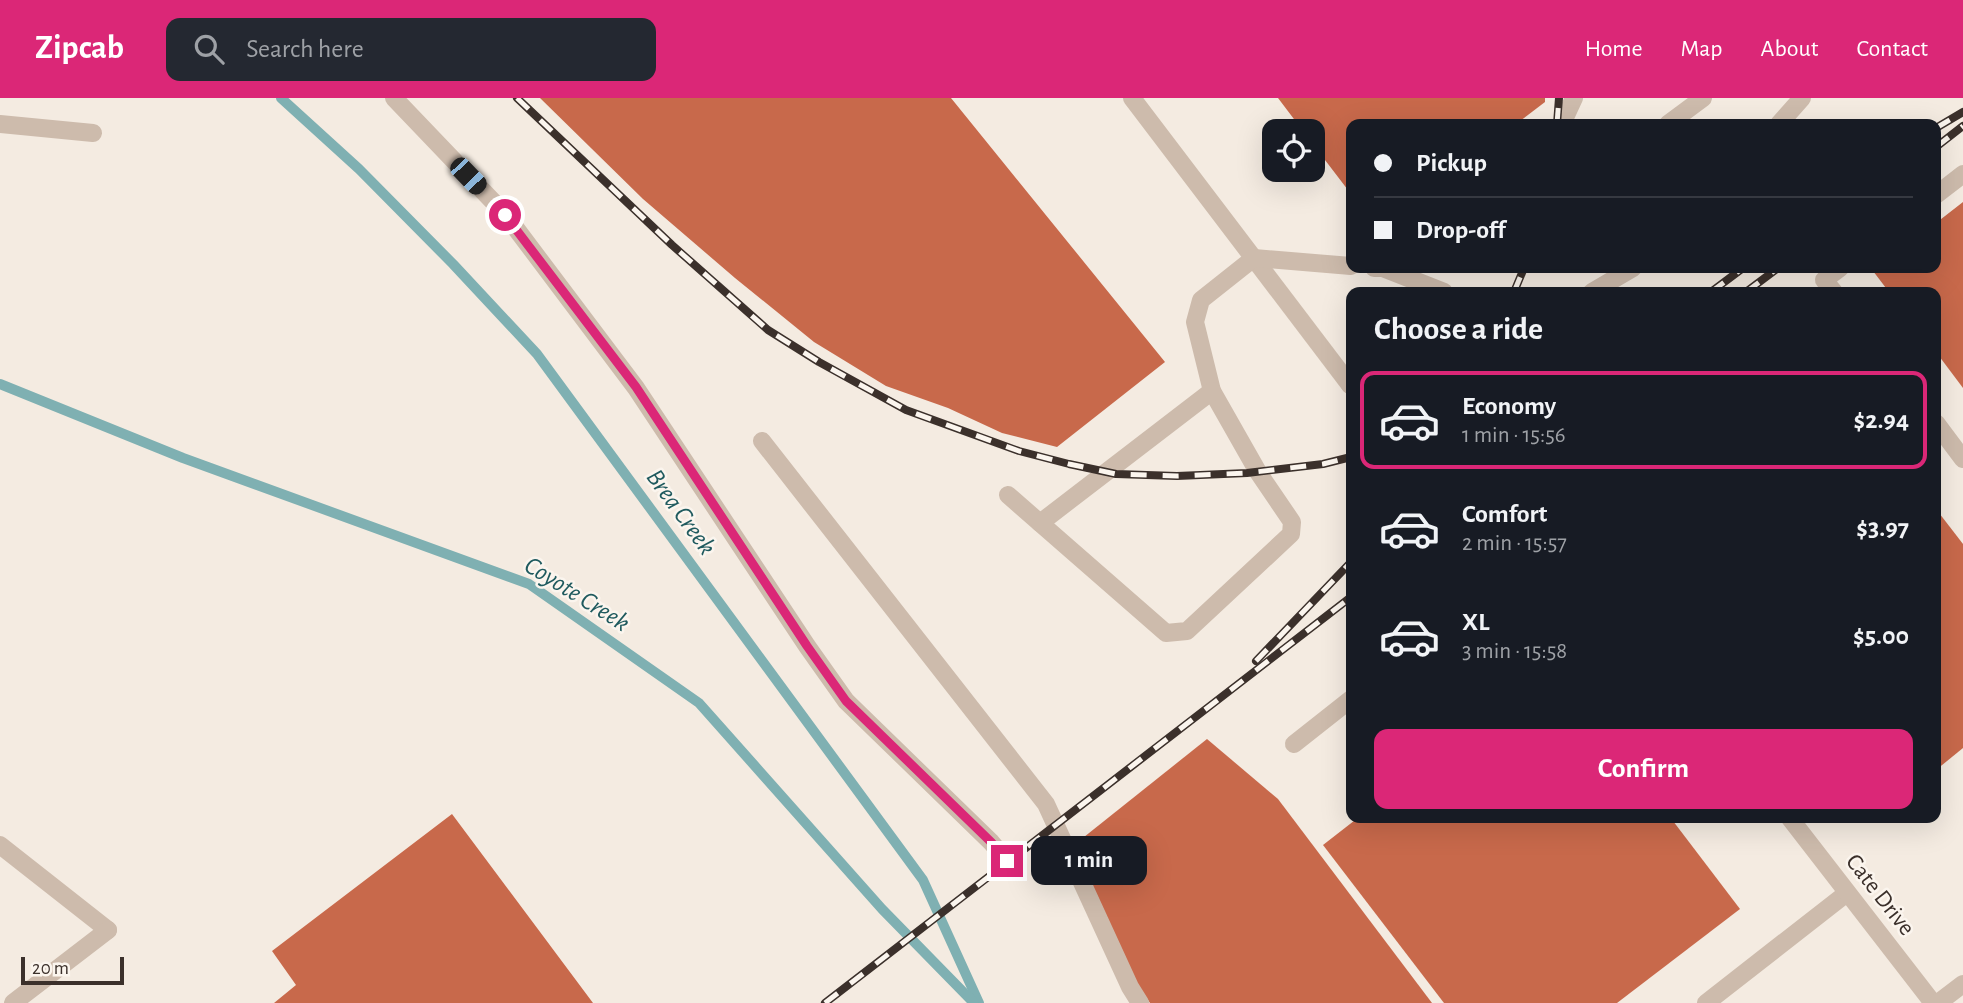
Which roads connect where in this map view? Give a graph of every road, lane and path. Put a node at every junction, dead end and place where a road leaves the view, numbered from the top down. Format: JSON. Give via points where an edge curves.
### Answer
{"nodes":[{"id":1,"x":394,"y":98,"type":"edge"},
{"id":2,"x":1132,"y":98,"type":"edge"},
{"id":3,"x":1574,"y":98,"type":"edge"},
{"id":4,"x":1703,"y":98,"type":"edge"},
{"id":5,"x":1802,"y":98,"type":"edge"},
{"id":6,"x":1564,"y":119,"type":"edge"},
{"id":7,"x":1675,"y":119,"type":"edge"},
{"id":8,"x":1783,"y":119,"type":"edge"},
{"id":9,"x":0,"y":124,"type":"edge"},
{"id":10,"x":93,"y":134,"type":"dead end"},
{"id":11,"x":1963,"y":174,"type":"edge"},
{"id":12,"x":1941,"y":191,"type":"edge"},
{"id":13,"x":1254,"y":258,"type":"junction"},
{"id":14,"x":1346,"y":266,"type":"edge"},
{"id":15,"x":1396,"y":273,"type":"edge"},
{"id":16,"x":1624,"y":273,"type":"edge"},
{"id":17,"x":1432,"y":287,"type":"edge"},
{"id":18,"x":1601,"y":287,"type":"edge"},
{"id":19,"x":1346,"y":378,"type":"edge"},
{"id":20,"x":1212,"y":391,"type":"junction"},
{"id":21,"x":1941,"y":430,"type":"edge"},
{"id":22,"x":762,"y":441,"type":"dead end"},
{"id":23,"x":1963,"y":459,"type":"edge"},
{"id":24,"x":1008,"y":495,"type":"dead end"},
{"id":25,"x":1040,"y":523,"type":"junction"},
{"id":26,"x":1346,"y":703,"type":"edge"},
{"id":27,"x":1294,"y":744,"type":"dead end"},
{"id":28,"x":1794,"y":823,"type":"edge"},
{"id":29,"x":0,"y":845,"type":"edge"},
{"id":30,"x":1007,"y":861,"type":"dead end"},
{"id":31,"x":1847,"y":893,"type":"junction"},
{"id":32,"x":1963,"y":984,"type":"edge"},
{"id":33,"x":13,"y":1003,"type":"edge"},
{"id":34,"x":1140,"y":1003,"type":"edge"},
{"id":35,"x":1706,"y":1003,"type":"edge"},
{"id":36,"x":1933,"y":1003,"type":"edge"},
{"id":37,"x":1938,"y":1003,"type":"edge"}],
"edges":[{"from":1,"to":30,"type":"street","via":[[505,215],[636,387],[846,701]]},
{"from":2,"to":13,"type":"street"},
{"from":3,"to":6,"type":"street"},
{"from":4,"to":7,"type":"street"},
{"from":5,"to":8,"type":"street"},
{"from":9,"to":10,"type":"street"},
{"from":11,"to":12,"type":"street"},
{"from":13,"to":14,"type":"street"},
{"from":13,"to":19,"type":"street"},
{"from":13,"to":20,"type":"street","via":[[1201,300],[1195,322]]},
{"from":15,"to":17,"type":"street"},
{"from":16,"to":18,"type":"street"},
{"from":20,"to":25,"type":"street"},
{"from":20,"to":25,"type":"street","via":[[1292,522],[1291,534],[1187,631],[1166,633]]},
{"from":21,"to":23,"type":"street"},
{"from":22,"to":34,"type":"street","via":[[1046,804]]},
{"from":24,"to":25,"type":"street"},
{"from":26,"to":27,"type":"street"},
{"from":28,"to":31,"type":"street","name":"Cate Drive"},
{"from":29,"to":33,"type":"street","via":[[108,930]]},
{"from":31,"to":35,"type":"street"},
{"from":31,"to":36,"type":"street","name":"Cate Drive"},
{"from":32,"to":37,"type":"street"}]}
